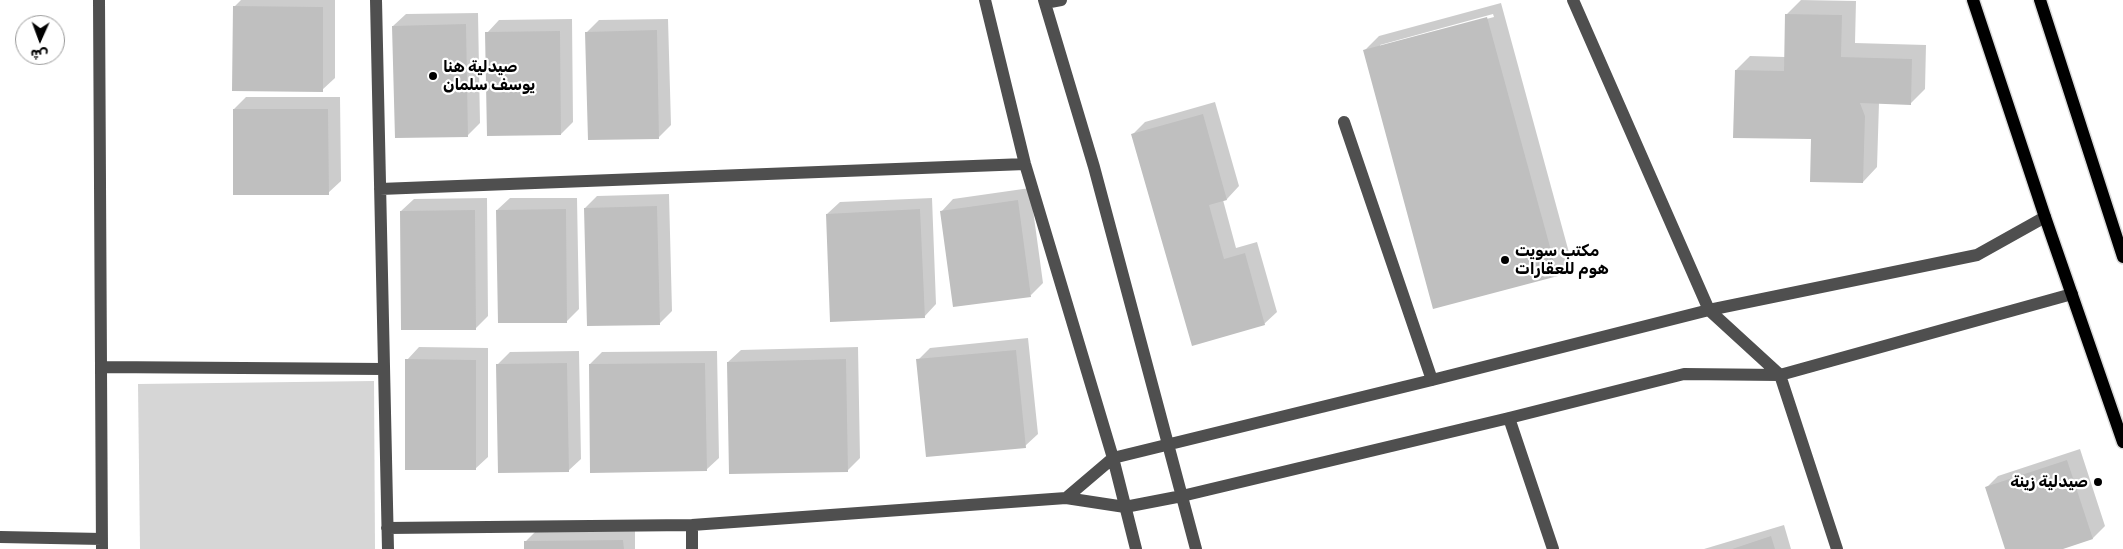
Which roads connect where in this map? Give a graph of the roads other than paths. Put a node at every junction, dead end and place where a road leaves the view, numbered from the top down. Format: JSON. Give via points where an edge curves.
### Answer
{"nodes":[{"id":1,"x":99,"y":0,"type":"edge"},
{"id":2,"x":376,"y":0,"type":"edge"},
{"id":3,"x":985,"y":0,"type":"edge"},
{"id":4,"x":1060,"y":0,"type":"edge"},
{"id":5,"x":1573,"y":0,"type":"edge"},
{"id":6,"x":1974,"y":0,"type":"edge"},
{"id":7,"x":2040,"y":0,"type":"edge"},
{"id":8,"x":1044,"y":2,"type":"edge"},
{"id":9,"x":1344,"y":122,"type":"dead end"},
{"id":10,"x":1025,"y":164,"type":"junction"},
{"id":11,"x":380,"y":189,"type":"junction"},
{"id":12,"x":2045,"y":217,"type":"junction"},
{"id":13,"x":2123,"y":257,"type":"edge"},
{"id":14,"x":2072,"y":294,"type":"junction"},
{"id":15,"x":1709,"y":310,"type":"junction"},
{"id":16,"x":101,"y":367,"type":"junction"},
{"id":17,"x":384,"y":369,"type":"junction"},
{"id":18,"x":1780,"y":375,"type":"junction"},
{"id":19,"x":1432,"y":380,"type":"junction"},
{"id":20,"x":1509,"y":418,"type":"junction"},
{"id":21,"x":2123,"y":442,"type":"edge"},
{"id":22,"x":1169,"y":443,"type":"junction"},
{"id":23,"x":1113,"y":458,"type":"junction"},
{"id":24,"x":1182,"y":496,"type":"junction"},
{"id":25,"x":1066,"y":498,"type":"junction"},
{"id":26,"x":1125,"y":507,"type":"junction"},
{"id":27,"x":692,"y":525,"type":"junction"},
{"id":28,"x":387,"y":528,"type":"junction"},
{"id":29,"x":0,"y":537,"type":"edge"},
{"id":30,"x":102,"y":544,"type":"edge"},
{"id":31,"x":388,"y":549,"type":"edge"},
{"id":32,"x":692,"y":549,"type":"edge"},
{"id":33,"x":1136,"y":549,"type":"edge"},
{"id":34,"x":1196,"y":549,"type":"edge"},
{"id":35,"x":1554,"y":549,"type":"edge"},
{"id":36,"x":1837,"y":549,"type":"edge"}],
"edges":[{"from":1,"to":16,"type":"street"},
{"from":2,"to":11,"type":"street"},
{"from":3,"to":10,"type":"street"},
{"from":4,"to":8,"type":"street"},
{"from":5,"to":15,"type":"street"},
{"from":6,"to":12,"type":"main road"},
{"from":7,"to":13,"type":"main road"},
{"from":8,"to":22,"type":"street","via":[[1094,167]]},
{"from":9,"to":19,"type":"street"},
{"from":10,"to":11,"type":"street"},
{"from":10,"to":23,"type":"street"},
{"from":11,"to":17,"type":"street"},
{"from":12,"to":14,"type":"main road"},
{"from":12,"to":15,"type":"street","via":[[1977,254]]},
{"from":14,"to":18,"type":"street"},
{"from":14,"to":21,"type":"main road"},
{"from":15,"to":18,"type":"street"},
{"from":15,"to":19,"type":"street"},
{"from":16,"to":17,"type":"street"},
{"from":16,"to":30,"type":"street"},
{"from":17,"to":28,"type":"street"},
{"from":18,"to":20,"type":"street","via":[[1684,374]]},
{"from":18,"to":36,"type":"street"},
{"from":19,"to":22,"type":"street"},
{"from":20,"to":24,"type":"street"},
{"from":20,"to":35,"type":"street"},
{"from":22,"to":23,"type":"street"},
{"from":22,"to":24,"type":"street"},
{"from":23,"to":25,"type":"street"},
{"from":23,"to":26,"type":"street"},
{"from":24,"to":26,"type":"street"},
{"from":24,"to":34,"type":"street"},
{"from":25,"to":26,"type":"street"},
{"from":25,"to":27,"type":"street"},
{"from":26,"to":33,"type":"street"},
{"from":27,"to":28,"type":"street"},
{"from":27,"to":32,"type":"street"},
{"from":28,"to":31,"type":"street"},
{"from":29,"to":30,"type":"street"}]}
